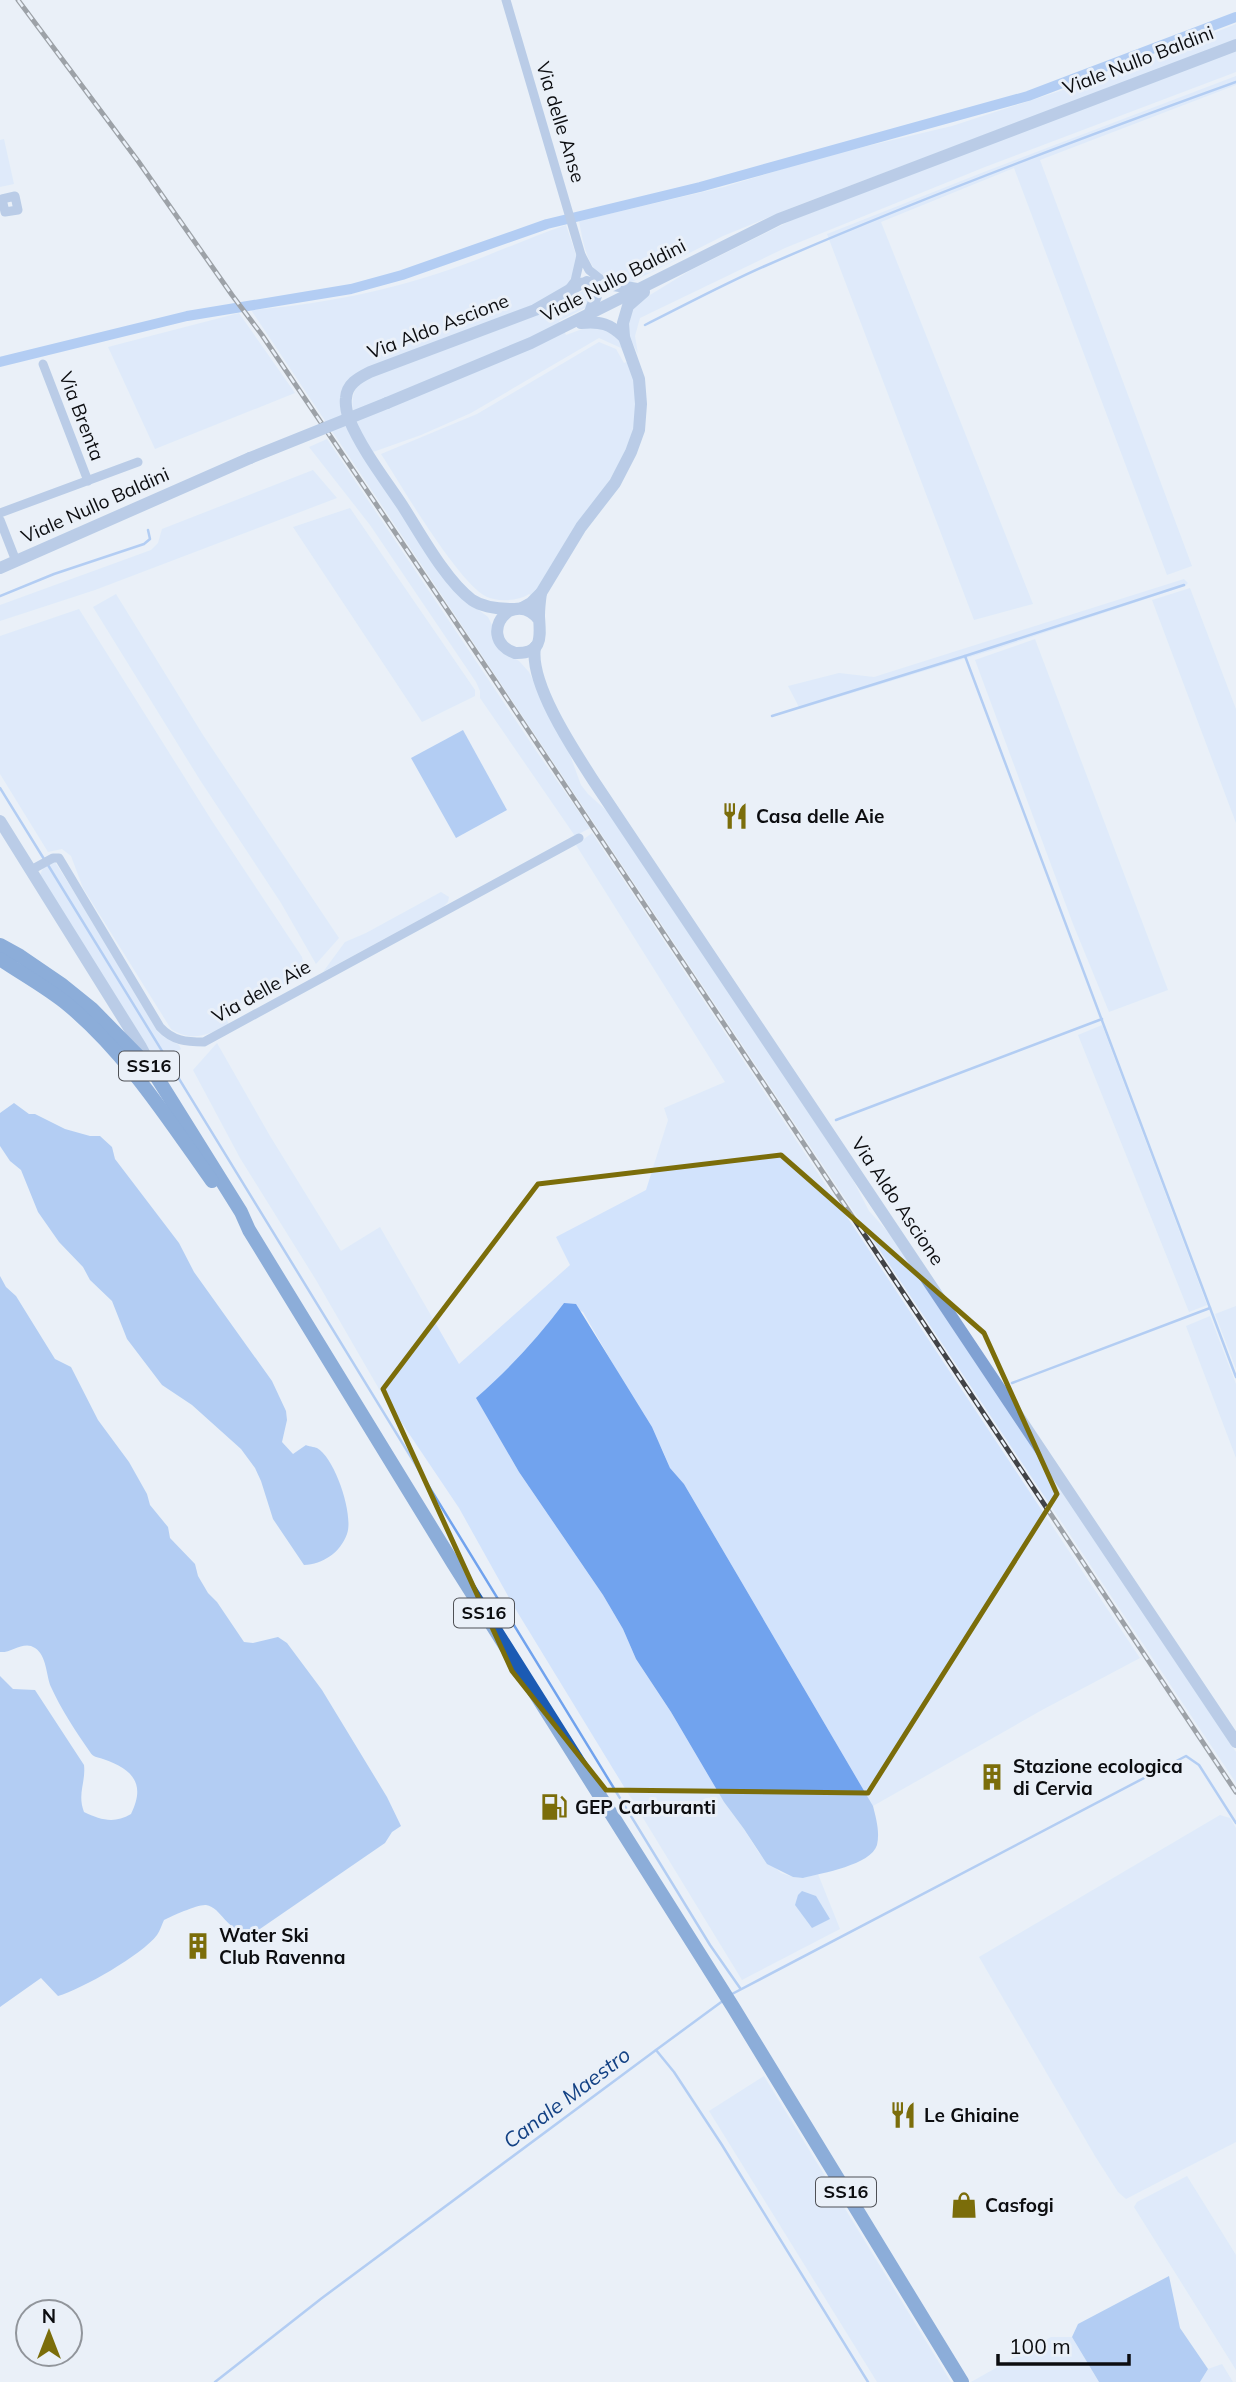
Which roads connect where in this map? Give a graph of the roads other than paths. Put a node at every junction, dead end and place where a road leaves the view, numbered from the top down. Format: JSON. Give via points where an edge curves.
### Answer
{"nodes":[{"id":1,"x":506,"y":0,"type":"edge"},
{"id":2,"x":1236,"y":44,"type":"edge"},
{"id":3,"x":585,"y":267,"type":"junction"},
{"id":4,"x":669,"y":273,"type":"junction"},
{"id":5,"x":637,"y":289,"type":"junction"},
{"id":6,"x":568,"y":290,"type":"junction"},
{"id":7,"x":589,"y":315,"type":"junction"},
{"id":8,"x":571,"y":324,"type":"junction"},
{"id":9,"x":624,"y":337,"type":"junction"},
{"id":10,"x":43,"y":364,"type":"dead end"},
{"id":11,"x":138,"y":462,"type":"dead end"},
{"id":12,"x":88,"y":481,"type":"junction"},
{"id":13,"x":0,"y":513,"type":"edge"},
{"id":14,"x":0,"y":520,"type":"edge"},
{"id":15,"x":7,"y":564,"type":"edge"},
{"id":16,"x":541,"y":593,"type":"junction"},
{"id":17,"x":480,"y":604,"type":"junction"},
{"id":18,"x":518,"y":608,"type":"junction"},
{"id":19,"x":539,"y":620,"type":"junction"},
{"id":20,"x":497,"y":626,"type":"junction"},
{"id":21,"x":535,"y":647,"type":"junction"},
{"id":22,"x":515,"y":653,"type":"junction"},
{"id":23,"x":538,"y":676,"type":"junction"},
{"id":24,"x":0,"y":821,"type":"edge"},
{"id":25,"x":579,"y":838,"type":"dead end"},
{"id":26,"x":35,"y":868,"type":"junction"},
{"id":27,"x":0,"y":945,"type":"edge"},
{"id":28,"x":0,"y":959,"type":"edge"},
{"id":29,"x":153,"y":1071,"type":"junction"},
{"id":30,"x":249,"y":1230,"type":"junction"},
{"id":31,"x":1236,"y":1742,"type":"edge"},
{"id":32,"x":962,"y":2382,"type":"edge"}],
"edges":[{"from":1,"to":3,"type":"street","name":"Via delle Anse"},
{"from":2,"to":4,"type":"street","name":"Viale Nullo Baldini","via":[[779,219]]},
{"from":3,"to":5,"type":"street","via":[[608,285]]},
{"from":3,"to":6,"type":"street","name":"Via Aldo Ascione"},
{"from":3,"to":6,"type":"street"},
{"from":3,"to":7,"type":"street","via":[[596,296]]},
{"from":4,"to":5,"type":"street","name":"Viale Nullo Baldini"},
{"from":4,"to":9,"type":"street","via":[[628,306],[622,323]]},
{"from":5,"to":7,"type":"street","name":"Viale Nullo Baldini"},
{"from":6,"to":17,"type":"street","name":"Via Aldo Ascione","via":[[535,310],[370,372],[356,379],[347,391],[347,414],[370,456],[440,562]]},
{"from":7,"to":8,"type":"street","name":"Viale Nullo Baldini"},
{"from":8,"to":9,"type":"street","via":[[601,322]]},
{"from":8,"to":15,"type":"street","name":"Viale Nullo Baldini","bridge":true},
{"from":9,"to":16,"type":"street","via":[[639,379],[639,430],[615,483],[581,527]]},
{"from":10,"to":12,"type":"street","name":"Via Brenta"},
{"from":11,"to":12,"type":"street"},
{"from":12,"to":13,"type":"street"},
{"from":14,"to":15,"type":"street"},
{"from":16,"to":18,"type":"street"},
{"from":16,"to":19,"type":"street"},
{"from":17,"to":18,"type":"street"},
{"from":17,"to":20,"type":"street"},
{"from":18,"to":19,"type":"street"},
{"from":18,"to":20,"type":"street","via":[[504,614]]},
{"from":19,"to":21,"type":"street","via":[[542,632]]},
{"from":20,"to":22,"type":"street","via":[[500,643]]},
{"from":21,"to":22,"type":"street"},
{"from":21,"to":23,"type":"street"},
{"from":22,"to":23,"type":"street"},
{"from":23,"to":31,"type":"street","name":"Via Aldo Ascione","via":[[568,740],[595,783]]},
{"from":24,"to":26,"type":"street"},
{"from":25,"to":26,"type":"street","name":"Via delle Aie","via":[[204,1042],[184,1042],[160,1027],[59,858]]},
{"from":26,"to":29,"type":"street"},
{"from":27,"to":29,"type":"main road","number":"SS16","via":[[92,1009]]},
{"from":28,"to":30,"type":"main road","number":"SS16","via":[[66,1003],[115,1051]]},
{"from":29,"to":30,"type":"main road","number":"SS16"},
{"from":30,"to":32,"type":"main road","number":"SS16"}]}
